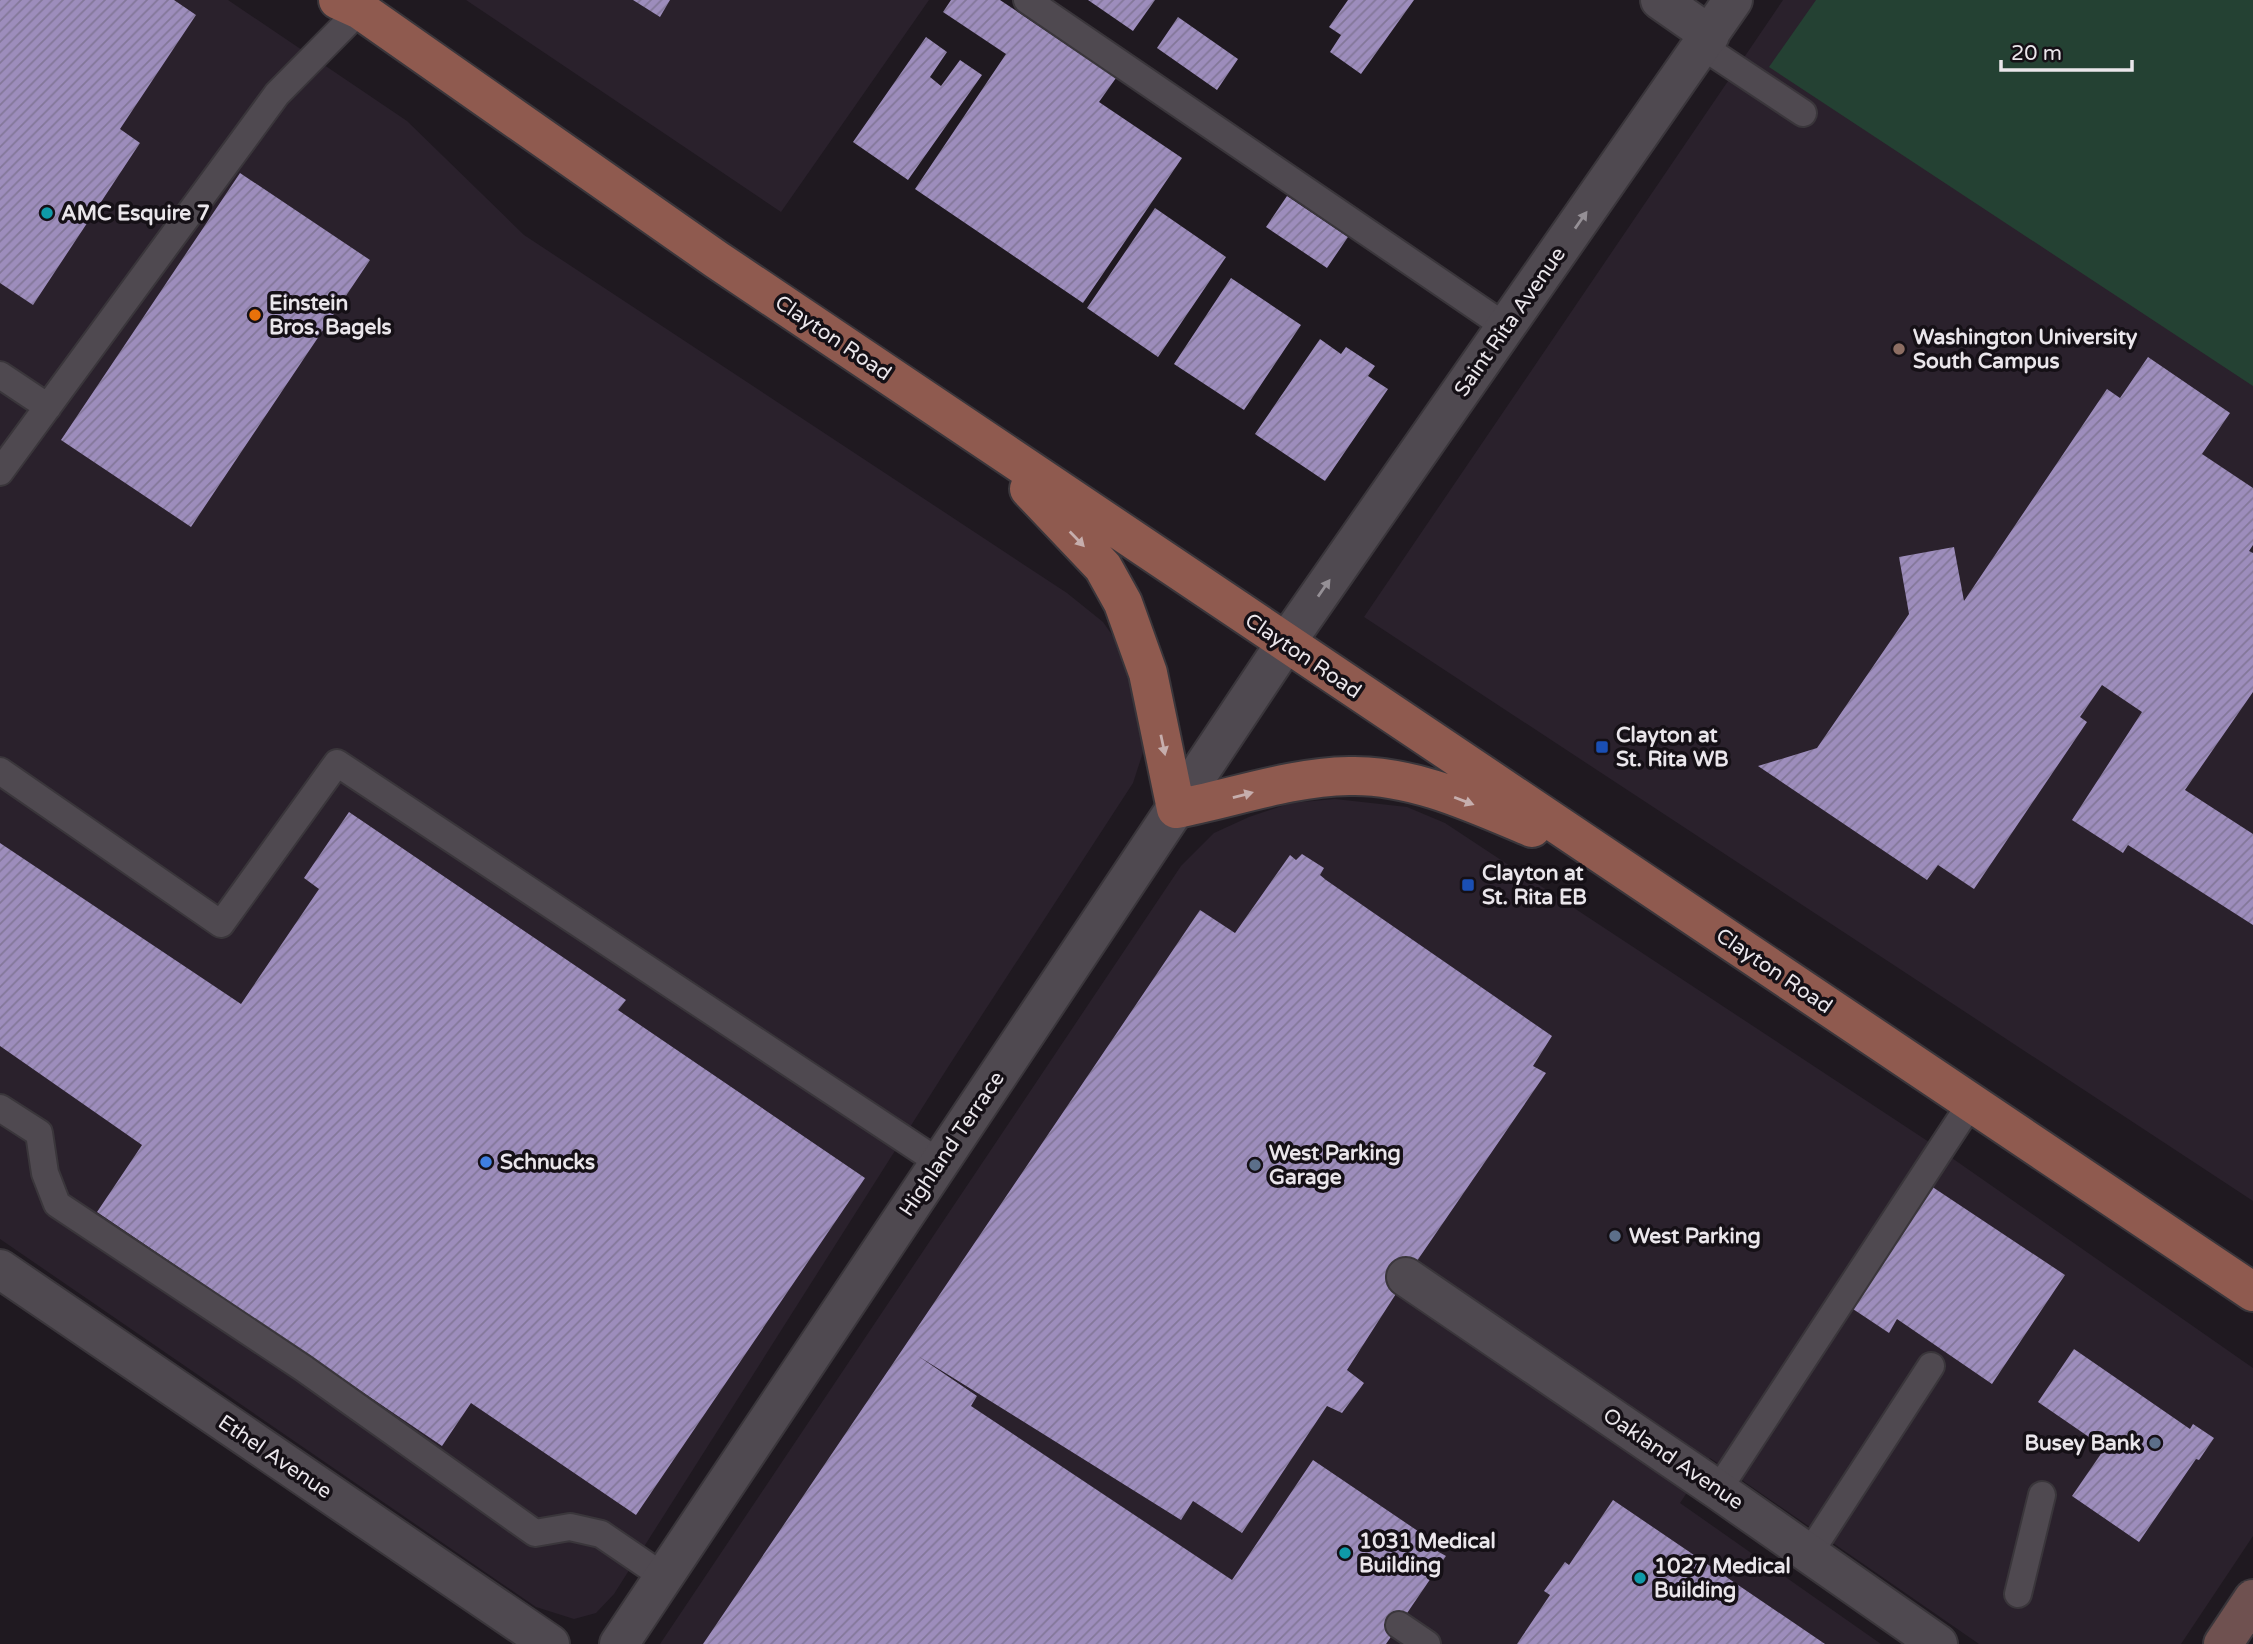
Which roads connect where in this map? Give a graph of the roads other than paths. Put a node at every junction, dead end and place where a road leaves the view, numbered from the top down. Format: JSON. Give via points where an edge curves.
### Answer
{"nodes":[{"id":1,"x":1027,"y":0,"type":"edge"},
{"id":2,"x":1660,"y":0,"type":"edge"},
{"id":3,"x":1733,"y":0,"type":"edge"},
{"id":4,"x":354,"y":3,"type":"edge"},
{"id":5,"x":1706,"y":40,"type":"junction"},
{"id":6,"x":1803,"y":113,"type":"dead end"},
{"id":7,"x":1506,"y":327,"type":"junction"},
{"id":8,"x":0,"y":375,"type":"edge"},
{"id":9,"x":48,"y":407,"type":"junction"},
{"id":10,"x":979,"y":437,"type":"junction"},
{"id":11,"x":0,"y":472,"type":"edge"},
{"id":12,"x":1285,"y":644,"type":"junction"},
{"id":13,"x":0,"y":771,"type":"edge"},
{"id":14,"x":1176,"y":809,"type":"junction"},
{"id":15,"x":1604,"y":857,"type":"junction"},
{"id":16,"x":1971,"y":1103,"type":"junction"},
{"id":17,"x":0,"y":1108,"type":"edge"},
{"id":18,"x":940,"y":1163,"type":"junction"},
{"id":19,"x":0,"y":1269,"type":"edge"},
{"id":20,"x":1406,"y":1277,"type":"dead end"},
{"id":21,"x":2253,"y":1292,"type":"edge"},
{"id":22,"x":1931,"y":1366,"type":"dead end"},
{"id":23,"x":1718,"y":1490,"type":"junction"},
{"id":24,"x":2042,"y":1495,"type":"dead end"},
{"id":25,"x":1809,"y":1554,"type":"junction"},
{"id":26,"x":664,"y":1577,"type":"junction"},
{"id":27,"x":2018,"y":1594,"type":"dead end"},
{"id":28,"x":2253,"y":1599,"type":"edge"},
{"id":29,"x":1399,"y":1625,"type":"dead end"},
{"id":30,"x":550,"y":1644,"type":"edge"},
{"id":31,"x":619,"y":1644,"type":"edge"},
{"id":32,"x":1427,"y":1644,"type":"edge"},
{"id":33,"x":1938,"y":1644,"type":"edge"},
{"id":34,"x":2223,"y":1644,"type":"edge"}],
"edges":[{"from":1,"to":7,"type":"lane"},
{"from":2,"to":5,"type":"street"},
{"from":3,"to":5,"type":"street","name":"Saint Rita Avenue"},
{"from":4,"to":9,"type":"lane","via":[[277,94]]},
{"from":4,"to":10,"type":"main road","name":"Clayton Road","via":[[672,230]]},
{"from":5,"to":6,"type":"lane"},
{"from":7,"to":5,"type":"street","name":"Saint Rita Avenue","one_way":true},
{"from":12,"to":7,"type":"street","name":"Saint Rita Avenue","one_way":true},
{"from":8,"to":9,"type":"lane"},
{"from":9,"to":11,"type":"lane"},
{"from":10,"to":12,"type":"main road","name":"Clayton Road"},
{"from":10,"to":14,"type":"main road","one_way":true,"via":[[1103,567],[1123,603],[1148,673]]},
{"from":12,"to":14,"type":"street","name":"Highland Terrace"},
{"from":12,"to":15,"type":"main road","name":"Clayton Road"},
{"from":13,"to":18,"type":"lane","via":[[221,924],[337,763]]},
{"from":14,"to":15,"type":"main road","one_way":true,"via":[[1322,778],[1385,777],[1427,787]]},
{"from":14,"to":18,"type":"street","name":"Highland Terrace"},
{"from":15,"to":16,"type":"main road","name":"Clayton Road"},
{"from":16,"to":21,"type":"main road","name":"Clayton Road"},
{"from":16,"to":23,"type":"lane"},
{"from":17,"to":26,"type":"lane","via":[[39,1133],[45,1173],[57,1204],[303,1368],[535,1533],[570,1527],[601,1534]]},
{"from":18,"to":26,"type":"street","name":"Highland Terrace"},
{"from":19,"to":30,"type":"street","name":"Ethel Avenue"},
{"from":20,"to":23,"type":"street","name":"Oakland Avenue"},
{"from":22,"to":25,"type":"lane"},
{"from":23,"to":25,"type":"street","name":"Oakland Avenue"},
{"from":24,"to":27,"type":"lane"},
{"from":25,"to":33,"type":"street","name":"Oakland Avenue"},
{"from":26,"to":31,"type":"street","name":"Highland Terrace"},
{"from":28,"to":34,"type":"street"},
{"from":29,"to":32,"type":"lane"}]}
